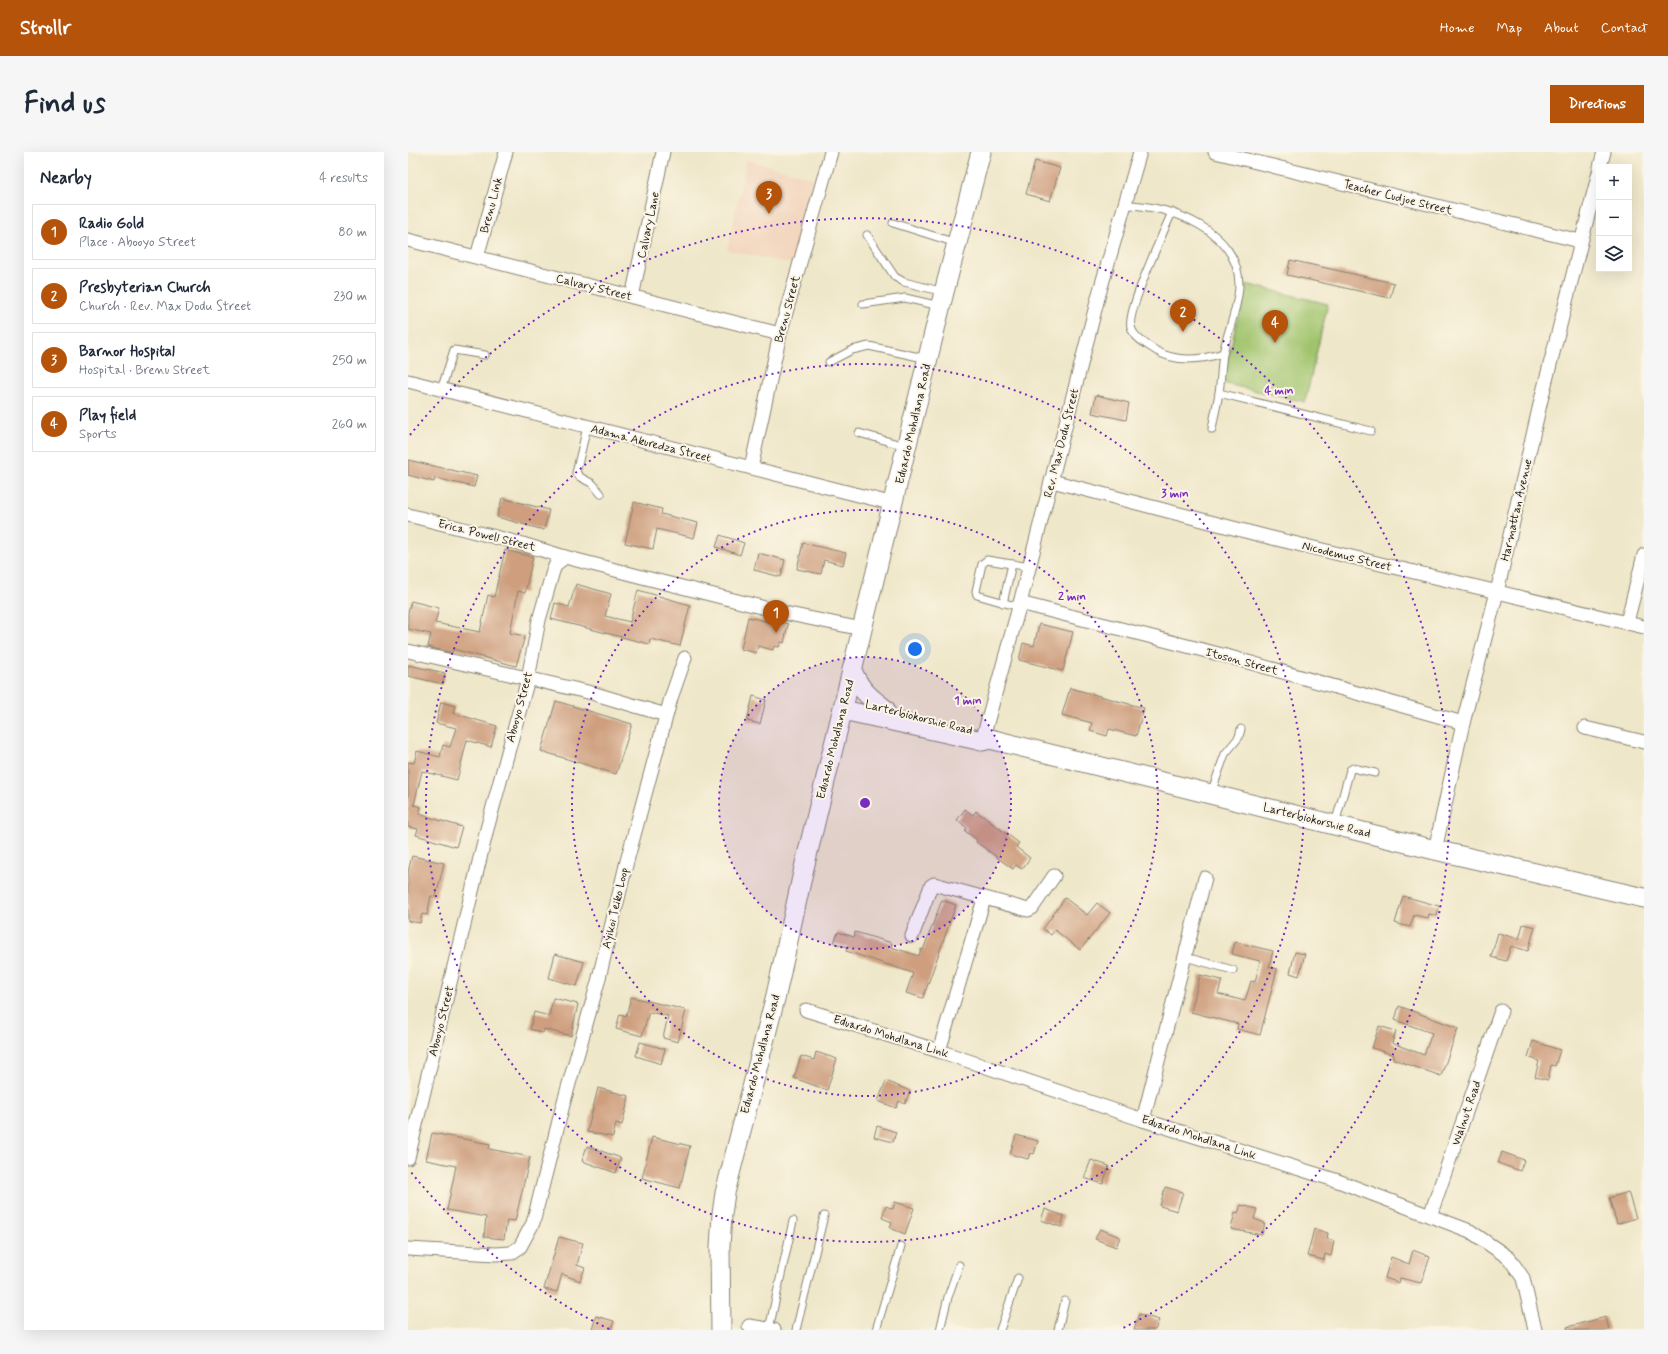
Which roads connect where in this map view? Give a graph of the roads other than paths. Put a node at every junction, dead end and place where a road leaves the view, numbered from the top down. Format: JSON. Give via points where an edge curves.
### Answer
{"nodes":[{"id":1,"x":506,"y":152,"type":"edge"},
{"id":2,"x":663,"y":152,"type":"edge"},
{"id":3,"x":831,"y":152,"type":"edge"},
{"id":4,"x":981,"y":152,"type":"edge"},
{"id":5,"x":1140,"y":152,"type":"edge"},
{"id":6,"x":1215,"y":152,"type":"edge"},
{"id":7,"x":1604,"y":152,"type":"edge"},
{"id":8,"x":1601,"y":164,"type":"edge"},
{"id":9,"x":1596,"y":183,"type":"edge"},
{"id":10,"x":1125,"y":205,"type":"junction"},
{"id":11,"x":1172,"y":212,"type":"junction"},
{"id":12,"x":893,"y":223,"type":"dead end"},
{"id":13,"x":867,"y":235,"type":"dead end"},
{"id":14,"x":408,"y":240,"type":"edge"},
{"id":15,"x":1580,"y":241,"type":"junction"},
{"id":16,"x":957,"y":243,"type":"junction"},
{"id":17,"x":477,"y":257,"type":"junction"},
{"id":18,"x":632,"y":297,"type":"junction"},
{"id":19,"x":942,"y":299,"type":"junction"},
{"id":20,"x":863,"y":304,"type":"dead end"},
{"id":21,"x":780,"y":334,"type":"junction"},
{"id":22,"x":1223,"y":353,"type":"junction"},
{"id":23,"x":485,"y":355,"type":"dead end"},
{"id":24,"x":928,"y":359,"type":"junction"},
{"id":25,"x":829,"y":362,"type":"dead end"},
{"id":26,"x":408,"y":381,"type":"edge"},
{"id":27,"x":441,"y":390,"type":"junction"},
{"id":28,"x":1219,"y":393,"type":"junction"},
{"id":29,"x":587,"y":426,"type":"junction"},
{"id":30,"x":1212,"y":429,"type":"dead end"},
{"id":31,"x":1372,"y":431,"type":"dead end"},
{"id":32,"x":859,"y":434,"type":"dead end"},
{"id":33,"x":907,"y":447,"type":"junction"},
{"id":34,"x":751,"y":468,"type":"junction"},
{"id":35,"x":1052,"y":481,"type":"junction"},
{"id":36,"x":601,"y":494,"type":"dead end"},
{"id":37,"x":894,"y":504,"type":"junction"},
{"id":38,"x":408,"y":515,"type":"edge"},
{"id":39,"x":1644,"y":555,"type":"edge"},
{"id":40,"x":566,"y":557,"type":"junction"},
{"id":41,"x":1012,"y":564,"type":"junction"},
{"id":42,"x":1030,"y":567,"type":"junction"},
{"id":43,"x":1497,"y":592,"type":"junction"},
{"id":44,"x":1003,"y":603,"type":"junction"},
{"id":45,"x":1020,"y":605,"type":"junction"},
{"id":46,"x":1627,"y":622,"type":"junction"},
{"id":47,"x":1644,"y":627,"type":"edge"},
{"id":48,"x":862,"y":630,"type":"junction"},
{"id":49,"x":408,"y":651,"type":"edge"},
{"id":50,"x":685,"y":658,"type":"dead end"},
{"id":51,"x":852,"y":670,"type":"junction"},
{"id":52,"x":528,"y":679,"type":"junction"},
{"id":53,"x":842,"y":712,"type":"junction"},
{"id":54,"x":877,"y":712,"type":"junction"},
{"id":55,"x":666,"y":715,"type":"junction"},
{"id":56,"x":1463,"y":723,"type":"junction"},
{"id":57,"x":1585,"y":728,"type":"dead end"},
{"id":58,"x":1241,"y":729,"type":"dead end"},
{"id":59,"x":985,"y":738,"type":"junction"},
{"id":60,"x":1644,"y":742,"type":"edge"},
{"id":61,"x":1375,"y":773,"type":"dead end"},
{"id":62,"x":1211,"y":793,"type":"junction"},
{"id":63,"x":1335,"y":824,"type":"junction"},
{"id":64,"x":1435,"y":850,"type":"junction"},
{"id":65,"x":1054,"y":876,"type":"dead end"},
{"id":66,"x":1205,"y":878,"type":"dead end"},
{"id":67,"x":1644,"y":898,"type":"edge"},
{"id":68,"x":984,"y":899,"type":"junction"},
{"id":69,"x":912,"y":936,"type":"dead end"},
{"id":70,"x":1185,"y":957,"type":"junction"},
{"id":71,"x":1233,"y":970,"type":"dead end"},
{"id":72,"x":806,"y":1010,"type":"dead end"},
{"id":73,"x":1501,"y":1011,"type":"dead end"},
{"id":74,"x":940,"y":1051,"type":"junction"},
{"id":75,"x":1143,"y":1120,"type":"junction"},
{"id":76,"x":408,"y":1158,"type":"edge"},
{"id":77,"x":824,"y":1216,"type":"dead end"},
{"id":78,"x":1430,"y":1216,"type":"junction"},
{"id":79,"x":793,"y":1222,"type":"dead end"},
{"id":80,"x":901,"y":1246,"type":"dead end"},
{"id":81,"x":408,"y":1249,"type":"edge"},
{"id":82,"x":959,"y":1265,"type":"dead end"},
{"id":83,"x":1018,"y":1278,"type":"dead end"},
{"id":84,"x":1065,"y":1301,"type":"dead end"},
{"id":85,"x":749,"y":1326,"type":"dead end"},
{"id":86,"x":721,"y":1330,"type":"edge"},
{"id":87,"x":772,"y":1330,"type":"edge"},
{"id":88,"x":796,"y":1330,"type":"edge"},
{"id":89,"x":876,"y":1330,"type":"edge"},
{"id":90,"x":940,"y":1330,"type":"edge"},
{"id":91,"x":1000,"y":1330,"type":"edge"},
{"id":92,"x":1058,"y":1330,"type":"edge"},
{"id":93,"x":1536,"y":1330,"type":"edge"}],
"edges":[{"from":1,"to":17,"type":"street","name":"Brenu Link"},
{"from":2,"to":18,"type":"street","name":"Calvary Lane"},
{"from":3,"to":21,"type":"street","name":"Brenu Street"},
{"from":4,"to":16,"type":"main road","name":"Eduardo Mohdlana Road"},
{"from":5,"to":10,"type":"street","name":"Rev. Max Dodu Street"},
{"from":6,"to":15,"type":"street","name":"Teacher Cudjoe Street"},
{"from":7,"to":8,"type":"street"},
{"from":9,"to":15,"type":"street","name":"Harmattan Avenue"},
{"from":10,"to":11,"type":"lane","via":[[1144,205]]},
{"from":10,"to":35,"type":"street","name":"Rev. Max Dodu Street","via":[[1099,294]]},
{"from":11,"to":22,"type":"lane","via":[[1201,226],[1222,244],[1234,261],[1239,286]]},
{"from":11,"to":22,"type":"lane","via":[[1132,309],[1131,327],[1136,337],[1160,353],[1195,360]]},
{"from":12,"to":16,"type":"lane"},
{"from":13,"to":19,"type":"lane","via":[[895,276]]},
{"from":14,"to":17,"type":"street","name":"Calvary Street"},
{"from":15,"to":43,"type":"street","name":"Harmattan Avenue"},
{"from":16,"to":19,"type":"main road","name":"Eduardo Mohdlana Road"},
{"from":17,"to":18,"type":"street","name":"Calvary Street"},
{"from":18,"to":21,"type":"street","name":"Calvary Street"},
{"from":19,"to":20,"type":"lane","via":[[904,298]]},
{"from":19,"to":24,"type":"main road","name":"Eduardo Mohdlana Road"},
{"from":21,"to":34,"type":"street","name":"Brenu Street"},
{"from":22,"to":28,"type":"lane"},
{"from":23,"to":27,"type":"lane","via":[[454,350]]},
{"from":24,"to":25,"type":"lane","via":[[869,346],[852,350]]},
{"from":24,"to":33,"type":"main road","name":"Eduardo Mohdlana Road"},
{"from":26,"to":27,"type":"street","name":"Adama Akuredza Street"},
{"from":27,"to":29,"type":"street","name":"Adama Akuredza Street"},
{"from":28,"to":30,"type":"lane"},
{"from":28,"to":31,"type":"lane"},
{"from":29,"to":34,"type":"street","name":"Adama Akuredza Street"},
{"from":29,"to":36,"type":"lane","via":[[576,473],[593,484]]},
{"from":32,"to":33,"type":"lane"},
{"from":33,"to":37,"type":"main road","name":"Eduardo Mohdlana Road"},
{"from":34,"to":37,"type":"street","name":"Adama Akuredza Street"},
{"from":35,"to":42,"type":"street","name":"Rev. Max Dodu Street"},
{"from":35,"to":43,"type":"street","name":"Nicodemus Street","via":[[1276,539]]},
{"from":37,"to":48,"type":"main road","name":"Eduardo Mohdlana Road"},
{"from":38,"to":40,"type":"street","name":"Erica Powell Street"},
{"from":39,"to":46,"type":"street"},
{"from":40,"to":48,"type":"street"},
{"from":40,"to":52,"type":"street","name":"Abooyo Street","via":[[556,564],[549,582]]},
{"from":41,"to":42,"type":"lane"},
{"from":41,"to":44,"type":"lane"},
{"from":41,"to":44,"type":"lane","via":[[987,560],[982,564],[977,595]]},
{"from":42,"to":45,"type":"street","name":"Rev. Max Dodu Street"},
{"from":43,"to":46,"type":"street","name":"Nicodemus Street"},
{"from":43,"to":56,"type":"street","name":"Harmattan Avenue"},
{"from":44,"to":45,"type":"lane"},
{"from":45,"to":56,"type":"street","name":"Itoson Street","via":[[1230,657]]},
{"from":45,"to":59,"type":"street","name":"Rev. Max Dodu Street"},
{"from":46,"to":47,"type":"street","name":"Nicodemus Street"},
{"from":48,"to":51,"type":"main road","name":"Eduardo Mohdlana Road"},
{"from":49,"to":52,"type":"street"},
{"from":50,"to":55,"type":"street","name":"Ayikoi Teiko Loop"},
{"from":51,"to":53,"type":"main road","name":"Eduardo Mohdlana Road"},
{"from":51,"to":54,"type":"main road","via":[[857,683]]},
{"from":52,"to":55,"type":"street","via":[[592,693]]},
{"from":52,"to":76,"type":"street","name":"Abooyo Street","via":[[487,829]]},
{"from":53,"to":54,"type":"main road","name":"Larterbiokorshie Road"},
{"from":53,"to":54,"type":"main road","via":[[854,719]]},
{"from":53,"to":86,"type":"main road","name":"Eduardo Mohdlana Road","via":[[776,995],[725,1193],[720,1247]]},
{"from":54,"to":59,"type":"main road","name":"Larterbiokorshie Road"},
{"from":55,"to":81,"type":"street","name":"Ayikoi Teiko Loop","via":[[533,1223],[520,1247],[511,1253]]},
{"from":56,"to":64,"type":"street","name":"Harmattan Avenue"},
{"from":57,"to":60,"type":"street"},
{"from":58,"to":62,"type":"lane","via":[[1239,737],[1225,754]]},
{"from":59,"to":62,"type":"main road","name":"Larterbiokorshie Road"},
{"from":61,"to":63,"type":"lane","via":[[1354,768],[1350,770]]},
{"from":62,"to":63,"type":"main road","name":"Larterbiokorshie Road"},
{"from":63,"to":64,"type":"main road","name":"Larterbiokorshie Road"},
{"from":64,"to":67,"type":"main road","name":"Larterbiokorshie Road"},
{"from":65,"to":68,"type":"street","via":[[1028,910]]},
{"from":66,"to":70,"type":"street"},
{"from":68,"to":69,"type":"street","via":[[934,884]]},
{"from":68,"to":74,"type":"street"},
{"from":70,"to":71,"type":"lane"},
{"from":70,"to":75,"type":"street"},
{"from":72,"to":74,"type":"street","name":"Eduardo Mohdlana Link"},
{"from":73,"to":78,"type":"street","name":"Walnut Road"},
{"from":74,"to":75,"type":"street","name":"Eduardo Mohdlana Link"},
{"from":75,"to":78,"type":"street","name":"Eduardo Mohdlana Link","via":[[1338,1181]]},
{"from":77,"to":88,"type":"lane"},
{"from":78,"to":93,"type":"street","name":"Eduardo Mohdlana Link","via":[[1470,1231],[1509,1258],[1523,1278]]},
{"from":79,"to":87,"type":"lane"},
{"from":80,"to":89,"type":"lane"},
{"from":82,"to":90,"type":"lane"},
{"from":83,"to":91,"type":"lane"},
{"from":84,"to":92,"type":"lane"},
{"from":85,"to":87,"type":"street"}]}
